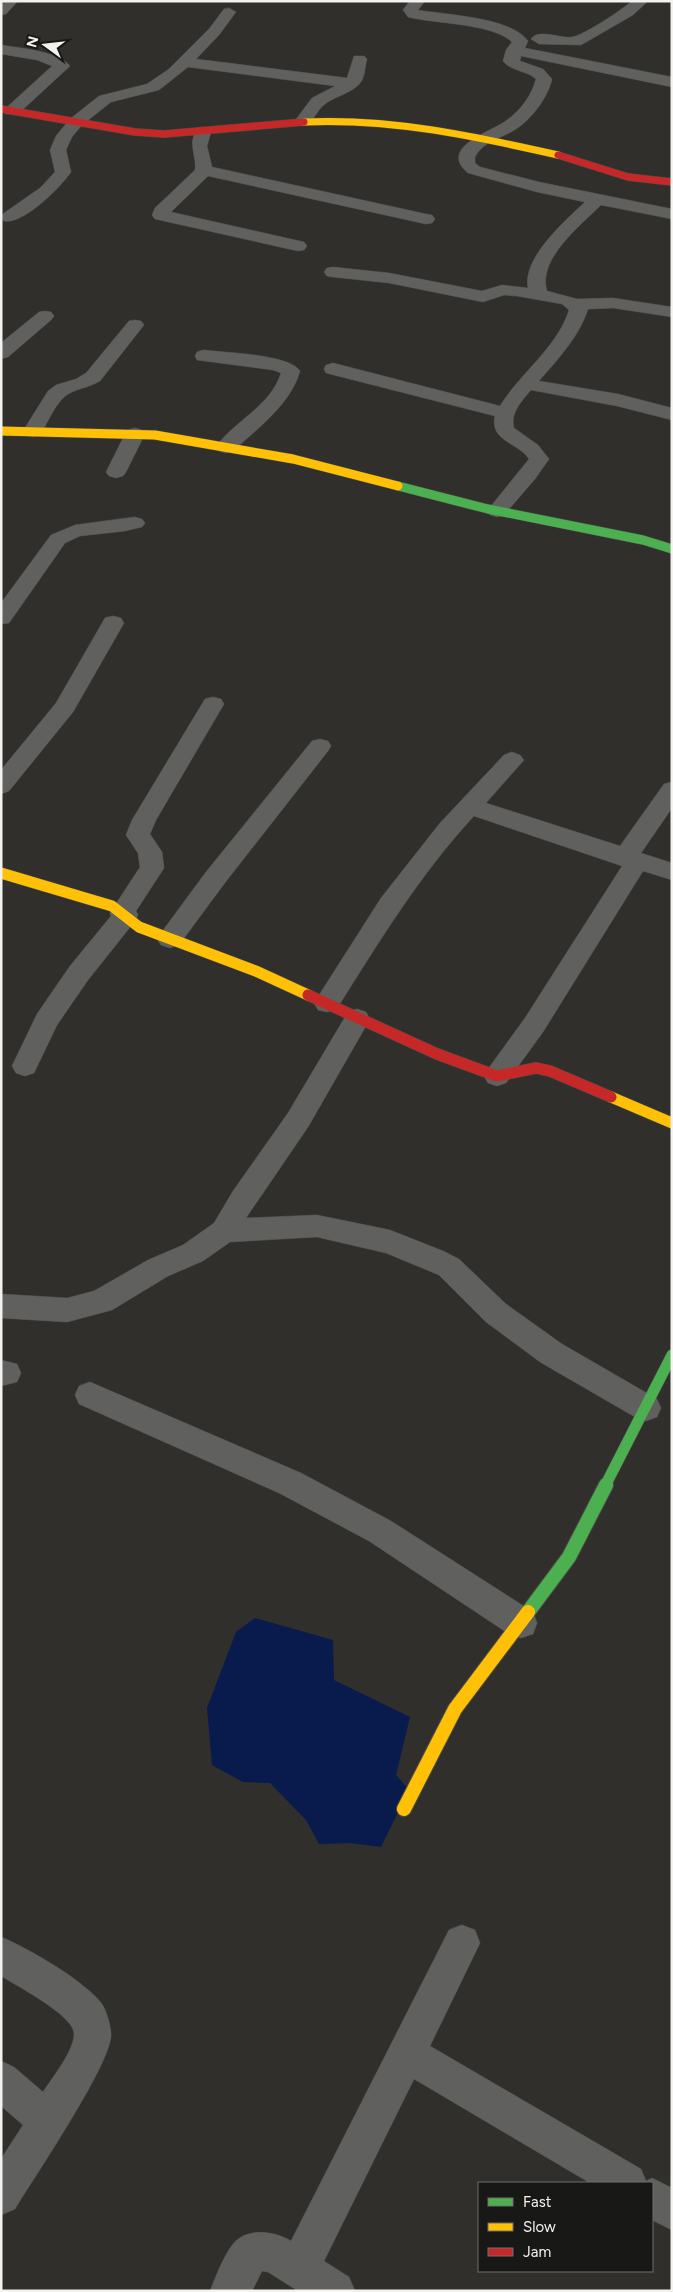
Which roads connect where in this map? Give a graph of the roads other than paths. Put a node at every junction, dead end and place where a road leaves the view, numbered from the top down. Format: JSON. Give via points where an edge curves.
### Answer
{"nodes":[{"id":1,"x":11,"y":1,"type":"edge"},
{"id":2,"x":418,"y":1,"type":"edge"},
{"id":3,"x":641,"y":1,"type":"edge"},
{"id":4,"x":1,"y":11,"type":"edge"},
{"id":5,"x":229,"y":12,"type":"dead end"},
{"id":6,"x":516,"y":44,"type":"junction"},
{"id":7,"x":1,"y":49,"type":"edge"},
{"id":8,"x":359,"y":59,"type":"dead end"},
{"id":9,"x":185,"y":62,"type":"junction"},
{"id":10,"x":672,"y":82,"type":"edge"},
{"id":11,"x":351,"y":83,"type":"junction"},
{"id":12,"x":7,"y":110,"type":"edge"},
{"id":13,"x":76,"y":122,"type":"junction"},
{"id":14,"x":302,"y":122,"type":"junction"},
{"id":15,"x":203,"y":132,"type":"junction"},
{"id":16,"x":481,"y":139,"type":"junction"},
{"id":17,"x":203,"y":170,"type":"junction"},
{"id":18,"x":670,"y":180,"type":"edge"},
{"id":19,"x":649,"y":184,"type":"junction"},
{"id":20,"x":597,"y":199,"type":"junction"},
{"id":21,"x":624,"y":204,"type":"junction"},
{"id":22,"x":672,"y":214,"type":"edge"},
{"id":23,"x":10,"y":217,"type":"dead end"},
{"id":24,"x":426,"y":219,"type":"dead end"},
{"id":25,"x":298,"y":246,"type":"dead end"},
{"id":26,"x":333,"y":272,"type":"dead end"},
{"id":27,"x":540,"y":295,"type":"junction"},
{"id":28,"x":576,"y":304,"type":"junction"},
{"id":29,"x":672,"y":312,"type":"edge"},
{"id":30,"x":45,"y":316,"type":"dead end"},
{"id":31,"x":135,"y":324,"type":"dead end"},
{"id":32,"x":1,"y":353,"type":"edge"},
{"id":33,"x":204,"y":356,"type":"dead end"},
{"id":34,"x":333,"y":369,"type":"dead end"},
{"id":35,"x":526,"y":384,"type":"junction"},
{"id":36,"x":506,"y":413,"type":"junction"},
{"id":37,"x":672,"y":414,"type":"edge"},
{"id":38,"x":1,"y":431,"type":"edge"},
{"id":39,"x":33,"y":431,"type":"junction"},
{"id":40,"x":135,"y":434,"type":"junction"},
{"id":41,"x":226,"y":447,"type":"junction"},
{"id":42,"x":116,"y":472,"type":"dead end"},
{"id":43,"x":497,"y":511,"type":"junction"},
{"id":44,"x":135,"y":524,"type":"dead end"},
{"id":45,"x":672,"y":549,"type":"edge"},
{"id":46,"x":1,"y":618,"type":"edge"},
{"id":47,"x":113,"y":623,"type":"dead end"},
{"id":48,"x":213,"y":704,"type":"dead end"},
{"id":49,"x":320,"y":746,"type":"dead end"},
{"id":50,"x":512,"y":760,"type":"dead end"},
{"id":51,"x":1,"y":786,"type":"edge"},
{"id":52,"x":672,"y":790,"type":"edge"},
{"id":53,"x":470,"y":806,"type":"junction"},
{"id":54,"x":631,"y":860,"type":"junction"},
{"id":55,"x":672,"y":872,"type":"edge"},
{"id":56,"x":1,"y":873,"type":"edge"},
{"id":57,"x":124,"y":914,"type":"junction"},
{"id":58,"x":170,"y":939,"type":"junction"},
{"id":59,"x":327,"y":1003,"type":"junction"},
{"id":60,"x":357,"y":1019,"type":"junction"},
{"id":61,"x":25,"y":1066,"type":"dead end"},
{"id":62,"x":497,"y":1076,"type":"junction"},
{"id":63,"x":672,"y":1123,"type":"edge"},
{"id":64,"x":224,"y":1232,"type":"junction"},
{"id":65,"x":1,"y":1306,"type":"edge"},
{"id":66,"x":672,"y":1355,"type":"edge"},
{"id":67,"x":90,"y":1395,"type":"dead end"},
{"id":68,"x":646,"y":1408,"type":"junction"},
{"id":69,"x":521,"y":1623,"type":"junction"},
{"id":70,"x":404,"y":1810,"type":"dead end"},
{"id":71,"x":462,"y":1943,"type":"dead end"},
{"id":72,"x":1,"y":1955,"type":"edge"},
{"id":73,"x":407,"y":2054,"type":"junction"},
{"id":74,"x":1,"y":2080,"type":"edge"},
{"id":75,"x":47,"y":2121,"type":"junction"},
{"id":76,"x":625,"y":2182,"type":"edge"},
{"id":77,"x":1,"y":2195,"type":"edge"},
{"id":78,"x":653,"y":2199,"type":"edge"},
{"id":79,"x":672,"y":2210,"type":"edge"},
{"id":80,"x":299,"y":2268,"type":"junction"},
{"id":81,"x":230,"y":2291,"type":"edge"},
{"id":82,"x":335,"y":2291,"type":"edge"}],
"edges":[{"from":1,"to":4,"type":"street"},
{"from":2,"to":6,"type":"street","via":[[410,10],[412,14],[490,26],[513,33]]},
{"from":3,"to":6,"type":"street","via":[[576,42]]},
{"from":5,"to":9,"type":"street"},
{"from":6,"to":10,"type":"street"},
{"from":6,"to":16,"type":"street","via":[[513,64],[542,74],[544,84],[512,125]]},
{"from":7,"to":12,"type":"street","via":[[62,66]]},
{"from":8,"to":11,"type":"street"},
{"from":9,"to":11,"type":"street"},
{"from":9,"to":13,"type":"street","via":[[153,87],[105,100]]},
{"from":11,"to":14,"type":"street","via":[[318,101]]},
{"from":12,"to":13,"type":"street"},
{"from":13,"to":15,"type":"street","via":[[145,133]]},
{"from":13,"to":23,"type":"street","via":[[60,143],[58,150],[63,172],[60,178]]},
{"from":14,"to":15,"type":"street"},
{"from":14,"to":16,"type":"street","via":[[348,122]]},
{"from":15,"to":17,"type":"street","via":[[200,146]]},
{"from":16,"to":19,"type":"street","via":[[564,156]]},
{"from":16,"to":20,"type":"street","via":[[466,159],[474,170]]},
{"from":17,"to":24,"type":"street"},
{"from":17,"to":25,"type":"street","via":[[161,215]]},
{"from":18,"to":19,"type":"street"},
{"from":19,"to":21,"type":"street"},
{"from":20,"to":21,"type":"street"},
{"from":20,"to":27,"type":"street","via":[[547,254],[536,277]]},
{"from":21,"to":22,"type":"street"},
{"from":26,"to":27,"type":"street","via":[[388,278],[483,297],[502,290]]},
{"from":27,"to":28,"type":"street"},
{"from":28,"to":29,"type":"street","via":[[613,303]]},
{"from":28,"to":35,"type":"street","via":[[578,314],[563,342]]},
{"from":30,"to":32,"type":"street"},
{"from":31,"to":39,"type":"street","via":[[93,377],[55,395]]},
{"from":33,"to":41,"type":"street","via":[[277,365],[291,371],[291,377],[263,412]]},
{"from":34,"to":36,"type":"street"},
{"from":35,"to":36,"type":"street"},
{"from":35,"to":37,"type":"street","via":[[618,400]]},
{"from":36,"to":43,"type":"street","via":[[503,424],[506,431],[537,452],[539,459]]},
{"from":38,"to":39,"type":"street"},
{"from":39,"to":40,"type":"street"},
{"from":40,"to":41,"type":"street"},
{"from":40,"to":42,"type":"street"},
{"from":41,"to":43,"type":"street","via":[[292,459]]},
{"from":43,"to":45,"type":"street","via":[[643,540]]},
{"from":44,"to":46,"type":"street","via":[[66,533],[58,539]]},
{"from":47,"to":51,"type":"street","via":[[64,707]]},
{"from":48,"to":57,"type":"street","via":[[144,820],[138,835],[150,852],[152,868]]},
{"from":49,"to":58,"type":"street"},
{"from":50,"to":53,"type":"street"},
{"from":52,"to":54,"type":"street"},
{"from":53,"to":54,"type":"street"},
{"from":53,"to":59,"type":"street","via":[[390,904]]},
{"from":54,"to":55,"type":"street"},
{"from":54,"to":62,"type":"street","via":[[534,1025]]},
{"from":56,"to":57,"type":"street","via":[[112,906]]},
{"from":57,"to":58,"type":"street","via":[[139,927]]},
{"from":57,"to":61,"type":"street","via":[[46,1021]]},
{"from":58,"to":59,"type":"street","via":[[258,972]]},
{"from":59,"to":60,"type":"street"},
{"from":60,"to":62,"type":"street"},
{"from":60,"to":64,"type":"street","via":[[298,1120]]},
{"from":62,"to":63,"type":"street","via":[[536,1068],[550,1071]]},
{"from":64,"to":65,"type":"street","via":[[193,1253],[158,1268],[102,1302],[67,1310]]},
{"from":64,"to":68,"type":"street","via":[[317,1226],[390,1242],[433,1259],[456,1274],[496,1313],[550,1353]]},
{"from":66,"to":68,"type":"street"},
{"from":67,"to":69,"type":"street","via":[[290,1483],[380,1532]]},
{"from":68,"to":69,"type":"street","via":[[569,1558]]},
{"from":69,"to":70,"type":"street","via":[[455,1709]]},
{"from":71,"to":73,"type":"street"},
{"from":72,"to":75,"type":"street","via":[[70,1998],[89,2018],[93,2035],[84,2062]]},
{"from":73,"to":76,"type":"street"},
{"from":73,"to":80,"type":"street"},
{"from":74,"to":75,"type":"street"},
{"from":75,"to":77,"type":"street"},
{"from":78,"to":79,"type":"street"},
{"from":80,"to":81,"type":"street","via":[[274,2253],[260,2251],[248,2257]]},
{"from":80,"to":82,"type":"street"}]}
